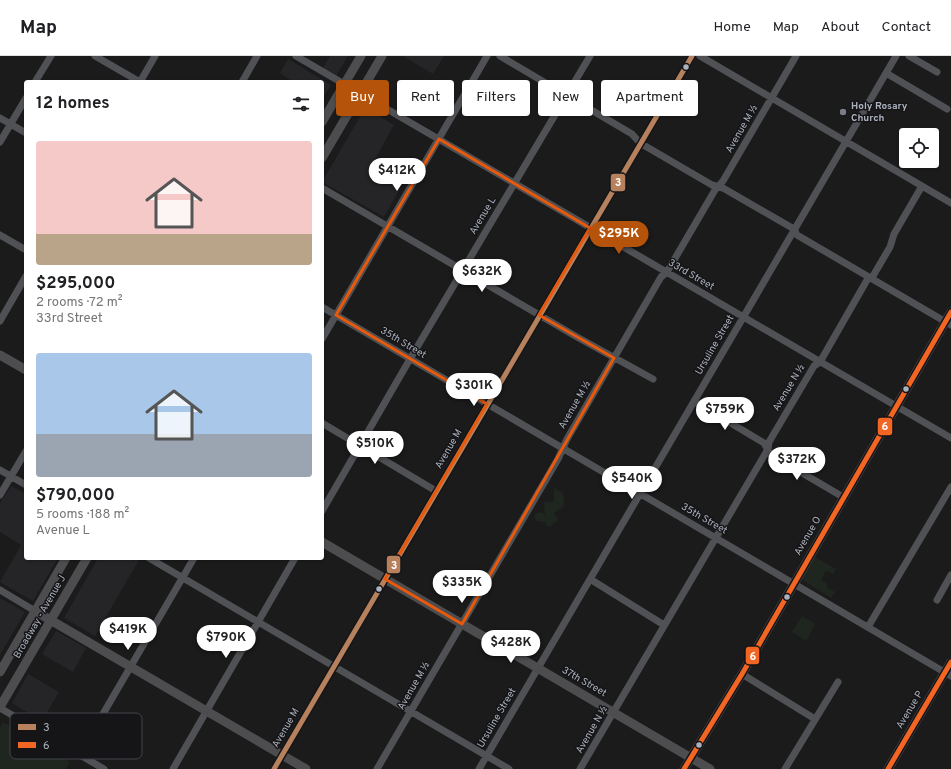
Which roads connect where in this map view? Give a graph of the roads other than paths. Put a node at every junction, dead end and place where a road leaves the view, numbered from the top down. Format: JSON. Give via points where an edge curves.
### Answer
{"nodes":[{"id":1,"x":51,"y":56,"type":"edge"},
{"id":2,"x":95,"y":56,"type":"edge"},
{"id":3,"x":155,"y":56,"type":"edge"},
{"id":4,"x":257,"y":56,"type":"edge"},
{"id":5,"x":296,"y":56,"type":"edge"},
{"id":6,"x":361,"y":56,"type":"edge"},
{"id":7,"x":382,"y":56,"type":"edge"},
{"id":8,"x":488,"y":56,"type":"edge"},
{"id":9,"x":500,"y":56,"type":"edge"},
{"id":10,"x":590,"y":56,"type":"edge"},
{"id":11,"x":692,"y":56,"type":"edge"},
{"id":12,"x":700,"y":56,"type":"edge"},
{"id":13,"x":796,"y":56,"type":"edge"},
{"id":14,"x":896,"y":56,"type":"edge"},
{"id":15,"x":909,"y":56,"type":"edge"},
{"id":16,"x":937,"y":72,"type":"dead end"},
{"id":17,"x":886,"y":73,"type":"junction"},
{"id":18,"x":36,"y":80,"type":"edge"},
{"id":19,"x":137,"y":80,"type":"edge"},
{"id":20,"x":141,"y":80,"type":"edge"},
{"id":21,"x":243,"y":80,"type":"edge"},
{"id":22,"x":337,"y":80,"type":"edge"},
{"id":23,"x":346,"y":80,"type":"edge"},
{"id":24,"x":368,"y":80,"type":"edge"},
{"id":25,"x":541,"y":80,"type":"edge"},
{"id":26,"x":576,"y":80,"type":"edge"},
{"id":27,"x":336,"y":98,"type":"edge"},
{"id":28,"x":772,"y":98,"type":"junction"},
{"id":29,"x":24,"y":101,"type":"edge"},
{"id":30,"x":947,"y":109,"type":"dead end"},
{"id":31,"x":389,"y":110,"type":"edge"},
{"id":32,"x":593,"y":111,"type":"edge"},
{"id":33,"x":347,"y":116,"type":"edge"},
{"id":34,"x":555,"y":116,"type":"edge"},
{"id":35,"x":0,"y":118,"type":"edge"},
{"id":36,"x":324,"y":119,"type":"edge"},
{"id":37,"x":10,"y":124,"type":"junction"},
{"id":38,"x":24,"y":132,"type":"edge"},
{"id":39,"x":439,"y":139,"type":"junction"},
{"id":40,"x":0,"y":142,"type":"edge"},
{"id":41,"x":846,"y":142,"type":"junction"},
{"id":42,"x":640,"y":143,"type":"junction"},
{"id":43,"x":324,"y":155,"type":"edge"},
{"id":44,"x":515,"y":183,"type":"junction"},
{"id":45,"x":719,"y":186,"type":"junction"},
{"id":46,"x":922,"y":186,"type":"junction"},
{"id":47,"x":324,"y":189,"type":"edge"},
{"id":48,"x":951,"y":203,"type":"edge"},
{"id":49,"x":388,"y":226,"type":"junction"},
{"id":50,"x":590,"y":228,"type":"junction"},
{"id":51,"x":794,"y":229,"type":"junction"},
{"id":52,"x":0,"y":235,"type":"edge"},
{"id":53,"x":24,"y":249,"type":"edge"},
{"id":54,"x":463,"y":270,"type":"junction"},
{"id":55,"x":667,"y":272,"type":"junction"},
{"id":56,"x":870,"y":278,"type":"junction"},
{"id":57,"x":24,"y":279,"type":"edge"},
{"id":58,"x":324,"y":308,"type":"edge"},
{"id":59,"x":951,"y":312,"type":"edge"},
{"id":60,"x":336,"y":315,"type":"junction"},
{"id":61,"x":538,"y":315,"type":"junction"},
{"id":62,"x":743,"y":317,"type":"junction"},
{"id":63,"x":0,"y":321,"type":"edge"},
{"id":64,"x":948,"y":323,"type":"edge"},
{"id":65,"x":324,"y":336,"type":"edge"},
{"id":66,"x":0,"y":355,"type":"edge"},
{"id":67,"x":614,"y":358,"type":"junction"},
{"id":68,"x":410,"y":359,"type":"junction"},
{"id":69,"x":820,"y":362,"type":"junction"},
{"id":70,"x":24,"y":369,"type":"edge"},
{"id":71,"x":653,"y":378,"type":"dead end"},
{"id":72,"x":694,"y":401,"type":"junction"},
{"id":73,"x":487,"y":404,"type":"junction"},
{"id":74,"x":897,"y":406,"type":"junction"},
{"id":75,"x":324,"y":424,"type":"edge"},
{"id":76,"x":951,"y":438,"type":"edge"},
{"id":77,"x":360,"y":445,"type":"junction"},
{"id":78,"x":564,"y":449,"type":"junction"},
{"id":79,"x":768,"y":449,"type":"junction"},
{"id":80,"x":24,"y":454,"type":"edge"},
{"id":81,"x":0,"y":470,"type":"edge"},
{"id":82,"x":11,"y":476,"type":"junction"},
{"id":83,"x":24,"y":484,"type":"edge"},
{"id":84,"x":951,"y":487,"type":"edge"},
{"id":85,"x":436,"y":491,"type":"junction"},
{"id":86,"x":640,"y":493,"type":"junction"},
{"id":87,"x":0,"y":496,"type":"edge"},
{"id":88,"x":843,"y":497,"type":"junction"},
{"id":89,"x":324,"y":508,"type":"edge"},
{"id":90,"x":716,"y":538,"type":"junction"},
{"id":91,"x":324,"y":543,"type":"edge"},
{"id":92,"x":65,"y":560,"type":"edge"},
{"id":93,"x":86,"y":560,"type":"edge"},
{"id":94,"x":152,"y":560,"type":"edge"},
{"id":95,"x":193,"y":560,"type":"edge"},
{"id":96,"x":294,"y":560,"type":"edge"},
{"id":97,"x":951,"y":575,"type":"edge"},
{"id":98,"x":182,"y":578,"type":"junction"},
{"id":99,"x":385,"y":579,"type":"junction"},
{"id":100,"x":590,"y":579,"type":"junction"},
{"id":101,"x":794,"y":583,"type":"junction"},
{"id":102,"x":0,"y":590,"type":"edge"},
{"id":103,"x":937,"y":600,"type":"dead end"},
{"id":104,"x":35,"y":611,"type":"junction"},
{"id":105,"x":51,"y":620,"type":"junction"},
{"id":106,"x":258,"y":622,"type":"junction"},
{"id":107,"x":462,"y":624,"type":"junction"},
{"id":108,"x":664,"y":625,"type":"junction"},
{"id":109,"x":868,"y":627,"type":"junction"},
{"id":110,"x":951,"y":662,"type":"edge"},
{"id":111,"x":130,"y":666,"type":"junction"},
{"id":112,"x":334,"y":666,"type":"junction"},
{"id":113,"x":538,"y":668,"type":"junction"},
{"id":114,"x":0,"y":672,"type":"edge"},
{"id":115,"x":742,"y":674,"type":"junction"},
{"id":116,"x":948,"y":674,"type":"edge"},
{"id":117,"x":838,"y":682,"type":"dead end"},
{"id":118,"x":0,"y":708,"type":"edge"},
{"id":119,"x":207,"y":711,"type":"junction"},
{"id":120,"x":411,"y":711,"type":"junction"},
{"id":121,"x":614,"y":712,"type":"junction"},
{"id":122,"x":103,"y":713,"type":"edge"},
{"id":123,"x":10,"y":714,"type":"edge"},
{"id":124,"x":816,"y":719,"type":"junction"},
{"id":125,"x":282,"y":755,"type":"junction"},
{"id":126,"x":486,"y":756,"type":"junction"},
{"id":127,"x":690,"y":758,"type":"junction"},
{"id":128,"x":87,"y":759,"type":"edge"},
{"id":129,"x":104,"y":769,"type":"edge"},
{"id":130,"x":173,"y":769,"type":"edge"},
{"id":131,"x":274,"y":769,"type":"edge"},
{"id":132,"x":306,"y":769,"type":"edge"},
{"id":133,"x":377,"y":769,"type":"edge"},
{"id":134,"x":479,"y":769,"type":"edge"},
{"id":135,"x":509,"y":769,"type":"edge"},
{"id":136,"x":580,"y":769,"type":"edge"},
{"id":137,"x":684,"y":769,"type":"edge"},
{"id":138,"x":710,"y":769,"type":"edge"},
{"id":139,"x":785,"y":769,"type":"edge"},
{"id":140,"x":888,"y":769,"type":"edge"}],
"edges":[{"from":1,"to":18,"type":"street"},
{"from":2,"to":19,"type":"street"},
{"from":3,"to":20,"type":"street"},
{"from":4,"to":21,"type":"street"},
{"from":5,"to":22,"type":"street","name":"33rd Street"},
{"from":6,"to":23,"type":"main road"},
{"from":7,"to":24,"type":"main road"},
{"from":8,"to":39,"type":"street"},
{"from":9,"to":25,"type":"street"},
{"from":10,"to":26,"type":"street","name":"Avenue L"},
{"from":11,"to":42,"type":"street","name":"Avenue M"},
{"from":12,"to":28,"type":"street"},
{"from":13,"to":28,"type":"street","name":"Avenue M ½"},
{"from":14,"to":17,"type":"street","name":"Ursuline Street"},
{"from":15,"to":16,"type":"street"},
{"from":17,"to":30,"type":"street"},
{"from":17,"to":41,"type":"street","name":"Ursuline Street"},
{"from":27,"to":36,"type":"main road"},
{"from":28,"to":41,"type":"street"},
{"from":28,"to":45,"type":"street","name":"Avenue M ½"},
{"from":29,"to":37,"type":"street"},
{"from":31,"to":39,"type":"street","name":"33rd Street"},
{"from":32,"to":42,"type":"street","via":[[632,134]]},
{"from":33,"to":43,"type":"main road"},
{"from":34,"to":44,"type":"street","name":"Avenue L"},
{"from":35,"to":37,"type":"street"},
{"from":37,"to":38,"type":"street"},
{"from":37,"to":40,"type":"street"},
{"from":39,"to":44,"type":"street","name":"33rd Street"},
{"from":39,"to":49,"type":"street"},
{"from":41,"to":46,"type":"street"},
{"from":41,"to":51,"type":"street","name":"Ursuline Street"},
{"from":42,"to":45,"type":"street","via":[[712,185]]},
{"from":42,"to":50,"type":"street","name":"Avenue M"},
{"from":44,"to":50,"type":"street","name":"33rd Street"},
{"from":44,"to":54,"type":"street","name":"Avenue L"},
{"from":45,"to":51,"type":"street"},
{"from":45,"to":55,"type":"street","name":"Avenue M ½"},
{"from":46,"to":48,"type":"street"},
{"from":46,"to":56,"type":"street","name":"Avenue N ½","via":[[894,234],[890,247]]},
{"from":47,"to":49,"type":"street"},
{"from":49,"to":54,"type":"street"},
{"from":49,"to":60,"type":"street"},
{"from":50,"to":55,"type":"street","name":"33rd Street"},
{"from":50,"to":61,"type":"street","name":"Avenue M"},
{"from":51,"to":56,"type":"street","via":[[797,235]]},
{"from":51,"to":62,"type":"street","name":"Ursuline Street"},
{"from":52,"to":53,"type":"street"},
{"from":54,"to":61,"type":"street"},
{"from":54,"to":68,"type":"street","name":"Avenue L"},
{"from":55,"to":62,"type":"street","name":"33rd Street"},
{"from":55,"to":67,"type":"street","name":"Avenue M ½","via":[[661,276]]},
{"from":56,"to":64,"type":"street"},
{"from":56,"to":69,"type":"street","name":"Avenue N ½"},
{"from":57,"to":63,"type":"street"},
{"from":58,"to":60,"type":"street","name":"35th Street"},
{"from":59,"to":64,"type":"main road","name":"Avenue O"},
{"from":60,"to":65,"type":"street"},
{"from":60,"to":68,"type":"street","name":"35th Street"},
{"from":61,"to":67,"type":"street"},
{"from":61,"to":73,"type":"street","name":"Avenue M"},
{"from":62,"to":69,"type":"street","name":"33rd Street"},
{"from":62,"to":72,"type":"street","name":"Ursuline Street"},
{"from":64,"to":74,"type":"main road","name":"Avenue O"},
{"from":66,"to":70,"type":"main road"},
{"from":67,"to":71,"type":"street"},
{"from":67,"to":78,"type":"street","name":"Avenue M ½","via":[[565,441]]},
{"from":68,"to":73,"type":"street","name":"35th Street"},
{"from":68,"to":77,"type":"street","name":"Avenue L"},
{"from":69,"to":74,"type":"street","name":"33rd Street"},
{"from":69,"to":79,"type":"street","name":"Avenue N ½","via":[[814,366],[769,442]]},
{"from":72,"to":79,"type":"street","via":[[764,443]]},
{"from":72,"to":86,"type":"street","name":"Ursuline Street"},
{"from":73,"to":78,"type":"street","name":"35th Street"},
{"from":73,"to":85,"type":"street","name":"Avenue M"},
{"from":74,"to":76,"type":"street","name":"33rd Street"},
{"from":74,"to":88,"type":"main road","name":"Avenue O"},
{"from":75,"to":77,"type":"street"},
{"from":77,"to":85,"type":"street"},
{"from":77,"to":89,"type":"street","name":"Avenue L"},
{"from":78,"to":86,"type":"street","name":"35th Street"},
{"from":78,"to":107,"type":"street","name":"Avenue M ½"},
{"from":79,"to":88,"type":"street","via":[[770,454]]},
{"from":79,"to":90,"type":"street","name":"Avenue N ½"},
{"from":80,"to":82,"type":"street"},
{"from":81,"to":82,"type":"street"},
{"from":82,"to":83,"type":"street"},
{"from":82,"to":87,"type":"street"},
{"from":84,"to":109,"type":"street"},
{"from":85,"to":99,"type":"street","name":"Avenue M"},
{"from":86,"to":90,"type":"street","name":"35th Street"},
{"from":86,"to":100,"type":"street","name":"Ursuline Street"},
{"from":88,"to":101,"type":"main road","name":"Avenue O"},
{"from":90,"to":101,"type":"street","name":"35th Street"},
{"from":90,"to":108,"type":"street","name":"Avenue N ½"},
{"from":91,"to":99,"type":"main road","name":"37th Street"},
{"from":92,"to":104,"type":"main road","name":"Broadway - Avenue J"},
{"from":93,"to":105,"type":"main road","name":"Broadway - Avenue J"},
{"from":94,"to":98,"type":"street"},
{"from":95,"to":98,"type":"street"},
{"from":96,"to":106,"type":"street"},
{"from":97,"to":103,"type":"street"},
{"from":98,"to":106,"type":"street"},
{"from":98,"to":111,"type":"street"},
{"from":99,"to":107,"type":"main road","name":"37th Street"},
{"from":99,"to":112,"type":"street","name":"Avenue M"},
{"from":100,"to":108,"type":"street"},
{"from":100,"to":113,"type":"street","name":"Ursuline Street"},
{"from":101,"to":109,"type":"street","name":"35th Street"},
{"from":101,"to":115,"type":"main road","name":"Avenue O"},
{"from":102,"to":104,"type":"street"},
{"from":104,"to":105,"type":"main road"},
{"from":104,"to":114,"type":"main road","name":"Broadway - Avenue J"},
{"from":105,"to":111,"type":"main road"},
{"from":105,"to":118,"type":"main road","name":"Broadway - Avenue J"},
{"from":106,"to":112,"type":"street"},
{"from":106,"to":119,"type":"street"},
{"from":107,"to":113,"type":"main road","name":"37th Street"},
{"from":107,"to":120,"type":"street","name":"Avenue M ½"},
{"from":108,"to":121,"type":"street","name":"Avenue N ½"},
{"from":109,"to":116,"type":"street","name":"35th Street"},
{"from":110,"to":116,"type":"main road","name":"Avenue P"},
{"from":111,"to":119,"type":"main road"},
{"from":111,"to":122,"type":"street"},
{"from":112,"to":120,"type":"street"},
{"from":112,"to":125,"type":"street","name":"Avenue M"},
{"from":113,"to":121,"type":"main road","name":"37th Street"},
{"from":113,"to":126,"type":"street","name":"Ursuline Street"},
{"from":115,"to":124,"type":"street"},
{"from":115,"to":127,"type":"main road","name":"Avenue O"},
{"from":116,"to":140,"type":"main road","name":"Avenue P"},
{"from":117,"to":124,"type":"street"},
{"from":118,"to":123,"type":"street"},
{"from":119,"to":125,"type":"main road"},
{"from":119,"to":130,"type":"street"},
{"from":120,"to":126,"type":"street"},
{"from":120,"to":133,"type":"street","name":"Avenue M ½"},
{"from":121,"to":127,"type":"main road","name":"37th Street"},
{"from":121,"to":136,"type":"street","name":"Avenue N ½"},
{"from":124,"to":139,"type":"street"},
{"from":125,"to":131,"type":"street","name":"Avenue M"},
{"from":125,"to":132,"type":"main road"},
{"from":126,"to":134,"type":"street","name":"Ursuline Street"},
{"from":126,"to":135,"type":"street"},
{"from":127,"to":137,"type":"main road","name":"Avenue O"},
{"from":127,"to":138,"type":"main road","name":"37th Street"},
{"from":128,"to":129,"type":"street"}]}
